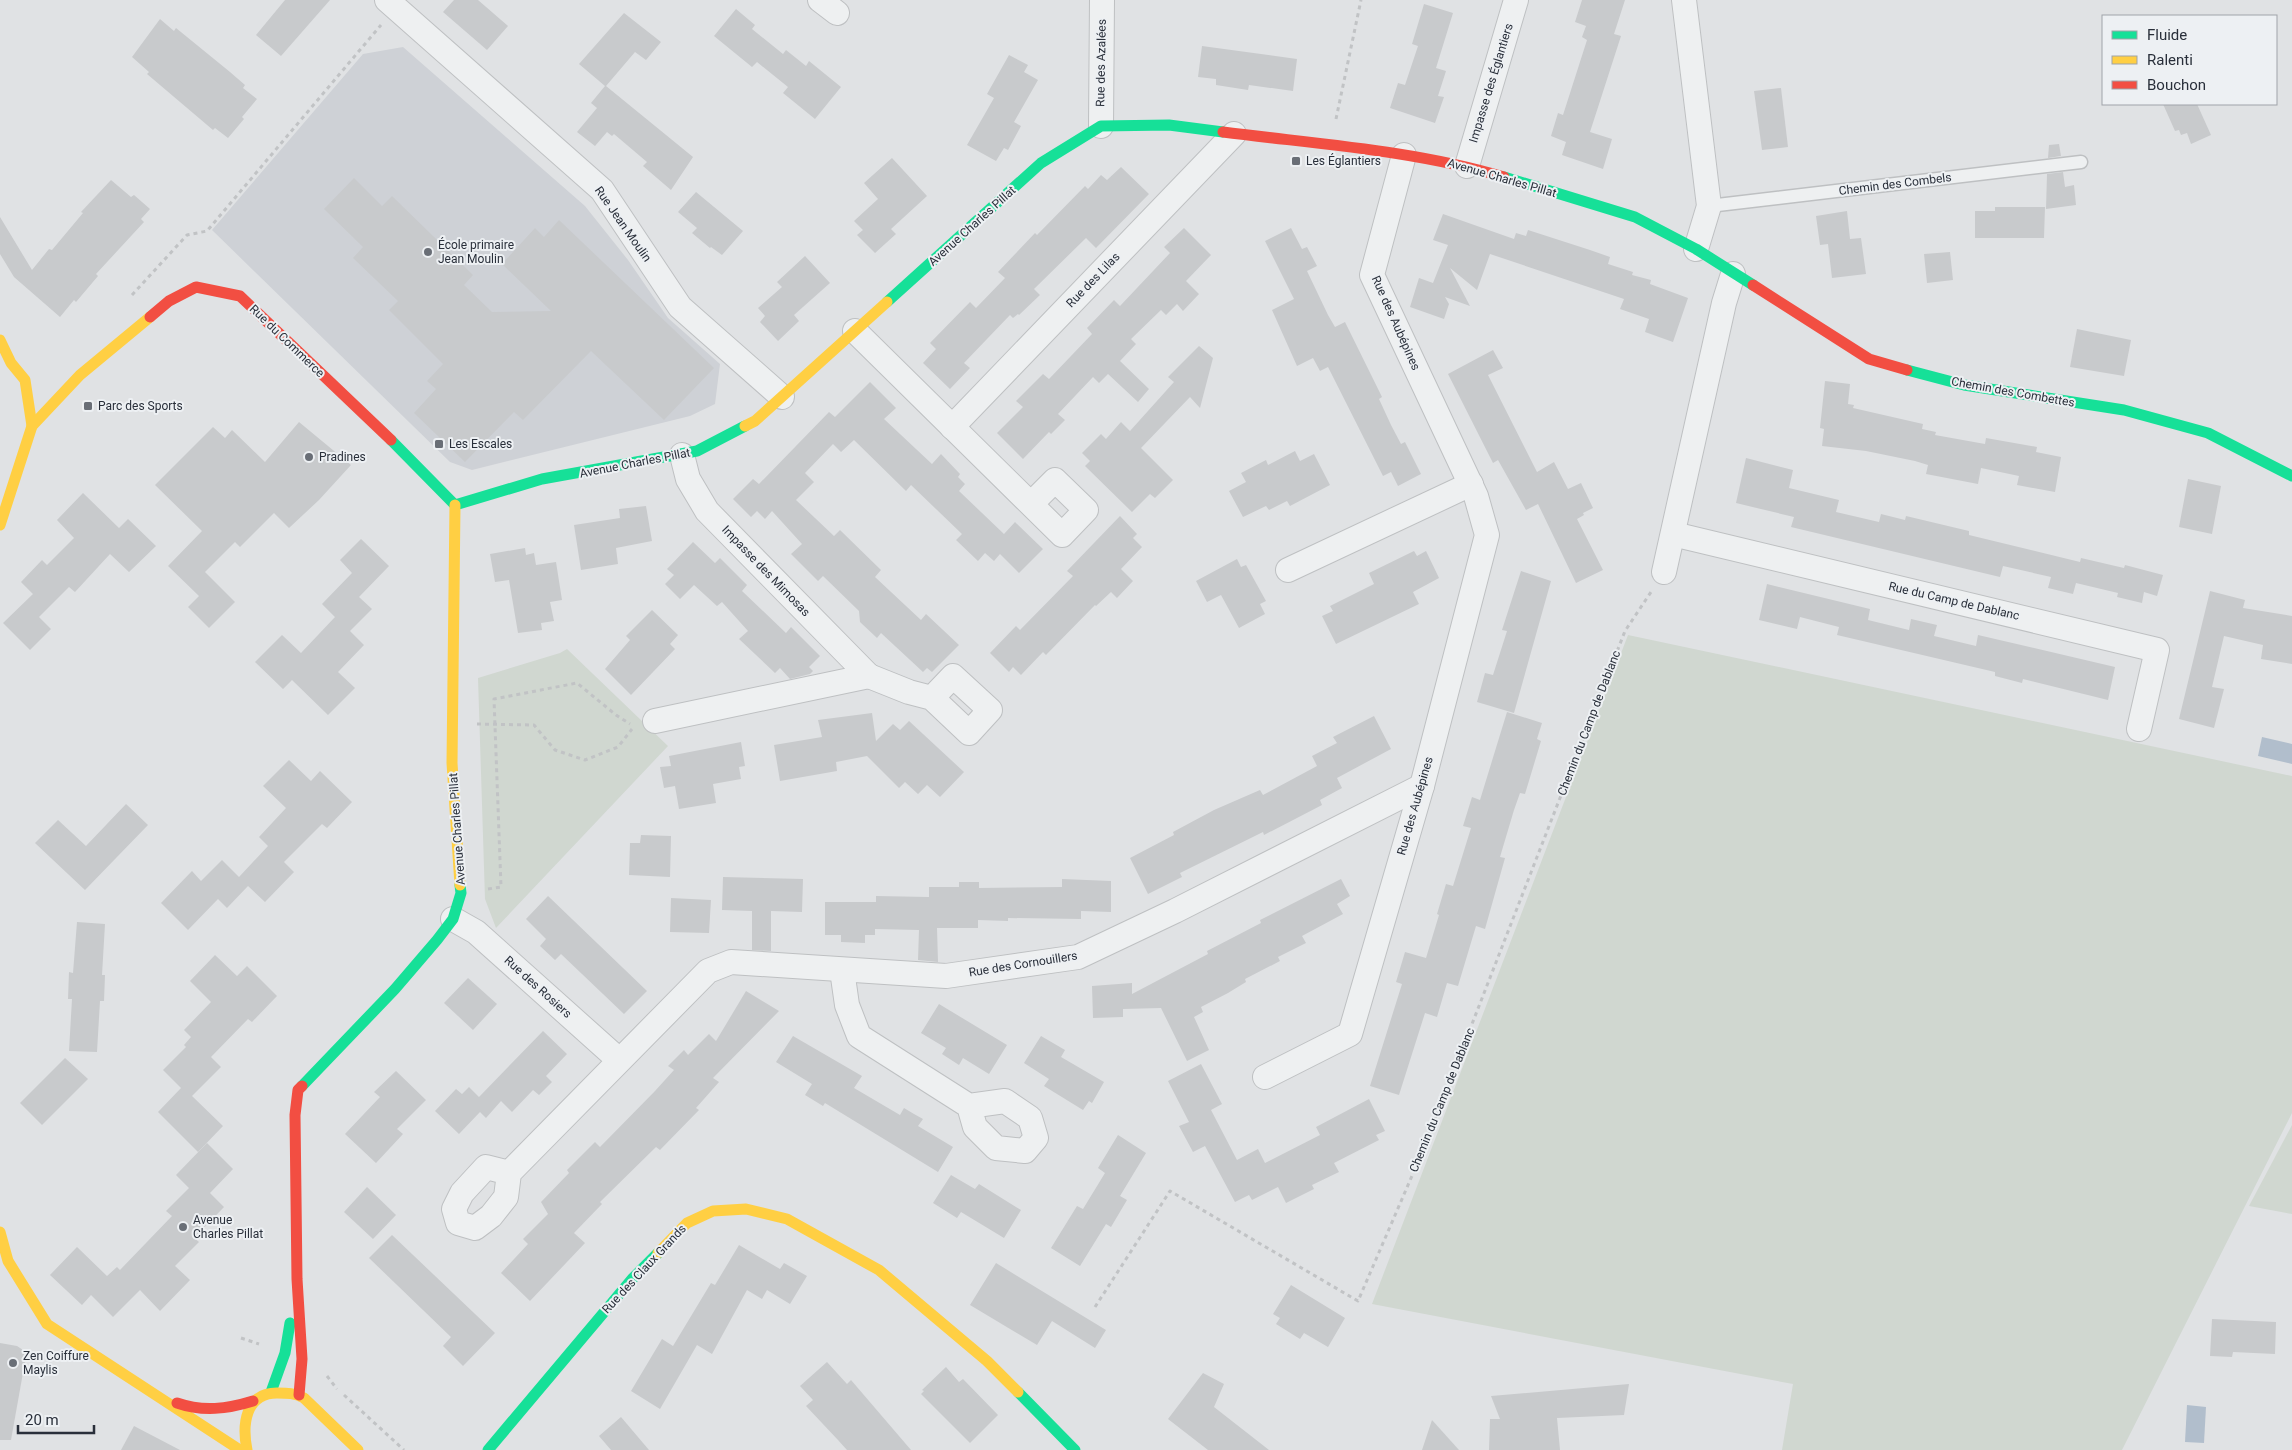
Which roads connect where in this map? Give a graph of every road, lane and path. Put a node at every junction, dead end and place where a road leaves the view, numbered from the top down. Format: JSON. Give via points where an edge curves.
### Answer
{"nodes":[{"id":1,"x":1102,"y":0,"type":"edge"},
{"id":2,"x":1361,"y":0,"type":"edge"},
{"id":3,"x":1516,"y":0,"type":"edge"},
{"id":4,"x":1684,"y":0,"type":"edge"},
{"id":5,"x":391,"y":4,"type":"edge"},
{"id":6,"x":1101,"y":126,"type":"junction"},
{"id":7,"x":1234,"y":134,"type":"junction"},
{"id":8,"x":1330,"y":145,"type":"junction"},
{"id":9,"x":1404,"y":155,"type":"junction"},
{"id":10,"x":2080,"y":162,"type":"dead end"},
{"id":11,"x":1467,"y":166,"type":"junction"},
{"id":12,"x":1709,"y":206,"type":"junction"},
{"id":13,"x":1696,"y":249,"type":"junction"},
{"id":14,"x":1733,"y":274,"type":"junction"},
{"id":15,"x":126,"y":301,"type":"dead end"},
{"id":16,"x":855,"y":331,"type":"junction"},
{"id":17,"x":0,"y":340,"type":"edge"},
{"id":18,"x":6,"y":366,"type":"edge"},
{"id":19,"x":782,"y":397,"type":"junction"},
{"id":20,"x":32,"y":426,"type":"junction"},
{"id":21,"x":952,"y":427,"type":"junction"},
{"id":22,"x":682,"y":455,"type":"junction"},
{"id":23,"x":2292,"y":476,"type":"edge"},
{"id":24,"x":1471,"y":484,"type":"junction"},
{"id":25,"x":1031,"y":504,"type":"dead end"},
{"id":26,"x":455,"y":505,"type":"junction"},
{"id":27,"x":0,"y":525,"type":"edge"},
{"id":28,"x":1673,"y":534,"type":"junction"},
{"id":29,"x":1288,"y":570,"type":"dead end"},
{"id":30,"x":1664,"y":572,"type":"joint"},
{"id":31,"x":869,"y":676,"type":"junction"},
{"id":32,"x":932,"y":698,"type":"dead end"},
{"id":33,"x":655,"y":721,"type":"dead end"},
{"id":34,"x":452,"y":724,"type":"junction"},
{"id":35,"x":493,"y":725,"type":"junction"},
{"id":36,"x":2139,"y":729,"type":"dead end"},
{"id":37,"x":1422,"y":786,"type":"junction"},
{"id":38,"x":486,"y":889,"type":"dead end"},
{"id":39,"x":454,"y":919,"type":"junction"},
{"id":40,"x":842,"y":970,"type":"junction"},
{"id":41,"x":619,"y":1060,"type":"junction"},
{"id":42,"x":1265,"y":1078,"type":"dead end"},
{"id":43,"x":969,"y":1106,"type":"dead end"},
{"id":44,"x":509,"y":1173,"type":"dead end"},
{"id":45,"x":0,"y":1232,"type":"edge"},
{"id":46,"x":297,"y":1279,"type":"junction"},
{"id":47,"x":1095,"y":1307,"type":"dead end"},
{"id":48,"x":151,"y":1392,"type":"junction"},
{"id":49,"x":271,"y":1392,"type":"junction"},
{"id":50,"x":299,"y":1395,"type":"junction"},
{"id":51,"x":253,"y":1401,"type":"junction"},
{"id":52,"x":240,"y":1450,"type":"edge"},
{"id":53,"x":247,"y":1450,"type":"edge"},
{"id":54,"x":358,"y":1450,"type":"edge"},
{"id":55,"x":488,"y":1450,"type":"edge"},
{"id":56,"x":1075,"y":1450,"type":"edge"}],
"edges":[{"from":1,"to":6,"type":"street","name":"Rue des Azalées"},
{"from":2,"to":8,"type":"path"},
{"from":3,"to":11,"type":"street","name":"Impasse des Églantiers"},
{"from":4,"to":12,"type":"street"},
{"from":5,"to":15,"type":"path","via":[[207,231],[187,235]]},
{"from":5,"to":19,"type":"street","name":"Rue Jean Moulin","via":[[602,190],[680,307]]},
{"from":6,"to":7,"type":"street","name":"Avenue Charles Pillat","via":[[1169,125]]},
{"from":6,"to":16,"type":"street","name":"Avenue Charles Pillat","via":[[1042,163]]},
{"from":7,"to":8,"type":"street","name":"Avenue Charles Pillat"},
{"from":7,"to":21,"type":"street","name":"Rue des Lilas"},
{"from":8,"to":9,"type":"street","name":"Avenue Charles Pillat"},
{"from":9,"to":11,"type":"street","name":"Avenue Charles Pillat"},
{"from":9,"to":24,"type":"street","name":"Rue des Aubépines","via":[[1372,275]]},
{"from":10,"to":12,"type":"lane","name":"Chemin des Combels"},
{"from":11,"to":13,"type":"street","name":"Avenue Charles Pillat","via":[[1635,217]]},
{"from":12,"to":13,"type":"street"},
{"from":13,"to":14,"type":"street","name":"Chemin des Combettes"},
{"from":14,"to":23,"type":"street","name":"Chemin des Combettes","via":[[1869,359],[1964,385],[2124,410],[2208,433]]},
{"from":14,"to":28,"type":"street"},
{"from":16,"to":19,"type":"street","name":"Avenue Charles Pillat"},
{"from":16,"to":21,"type":"street"},
{"from":17,"to":18,"type":"street"},
{"from":18,"to":20,"type":"street","via":[[25,380]]},
{"from":19,"to":22,"type":"street","name":"Avenue Charles Pillat","via":[[755,421],[726,438]]},
{"from":20,"to":26,"type":"street","name":"Rue du Commerce","via":[[80,375],[169,301],[196,288],[240,296]]},
{"from":20,"to":27,"type":"street"},
{"from":21,"to":25,"type":"street"},
{"from":22,"to":26,"type":"street","name":"Avenue Charles Pillat","via":[[542,480]]},
{"from":22,"to":31,"type":"street","name":"Impasse des Mimosas","via":[[688,479],[707,511]]},
{"from":24,"to":29,"type":"street"},
{"from":24,"to":37,"type":"street","name":"Rue des Aubépines","via":[[1487,534]]},
{"from":26,"to":34,"type":"street","name":"Avenue Charles Pillat"},
{"from":28,"to":30,"type":"street"},
{"from":28,"to":36,"type":"street","name":"Rue du Camp de Dablanc","via":[[2156,650]]},
{"from":30,"to":47,"type":"path","name":"Chemin du Camp de Dablanc","via":[[1625,631],[1420,1155],[1358,1301],[1170,1191]]},
{"from":31,"to":32,"type":"street","name":"Impasse des Mimosas"},
{"from":31,"to":33,"type":"street"},
{"from":34,"to":35,"type":"path"},
{"from":34,"to":39,"type":"street","name":"Avenue Charles Pillat","via":[[462,893]]},
{"from":35,"to":35,"type":"path","via":[[534,725],[555,750],[585,760],[618,748],[634,726],[577,683],[494,699]]},
{"from":35,"to":38,"type":"path","via":[[501,887]]},
{"from":37,"to":40,"type":"street","name":"Rue des Cornouillers","via":[[1078,957],[946,976]]},
{"from":37,"to":42,"type":"street","name":"Rue des Aubépines","via":[[1350,1034]]},
{"from":39,"to":41,"type":"street","name":"Rue des Rosiers","via":[[476,932]]},
{"from":39,"to":46,"type":"street","name":"Avenue Charles Pillat","via":[[395,989],[298,1090],[295,1114]]},
{"from":40,"to":41,"type":"street","name":"Rue des Cornouillers","via":[[731,962],[708,970]]},
{"from":40,"to":43,"type":"street","via":[[847,1004],[860,1036]]},
{"from":41,"to":44,"type":"street"},
{"from":45,"to":48,"type":"street","via":[[8,1261],[47,1324]]},
{"from":46,"to":49,"type":"street","via":[[285,1354]]},
{"from":46,"to":50,"type":"street","name":"Avenue Charles Pillat","via":[[302,1359]]},
{"from":48,"to":51,"type":"street","via":[[181,1405],[212,1410]]},
{"from":48,"to":52,"type":"street"},
{"from":49,"to":50,"type":"street"},
{"from":49,"to":51,"type":"street"},
{"from":50,"to":54,"type":"street"},
{"from":51,"to":53,"type":"street","via":[[244,1417],[243,1436]]},
{"from":55,"to":56,"type":"street","name":"Rue des Claux Grands","via":[[632,1279],[687,1223],[713,1211],[746,1209],[788,1218],[879,1270],[987,1361]]}]}
